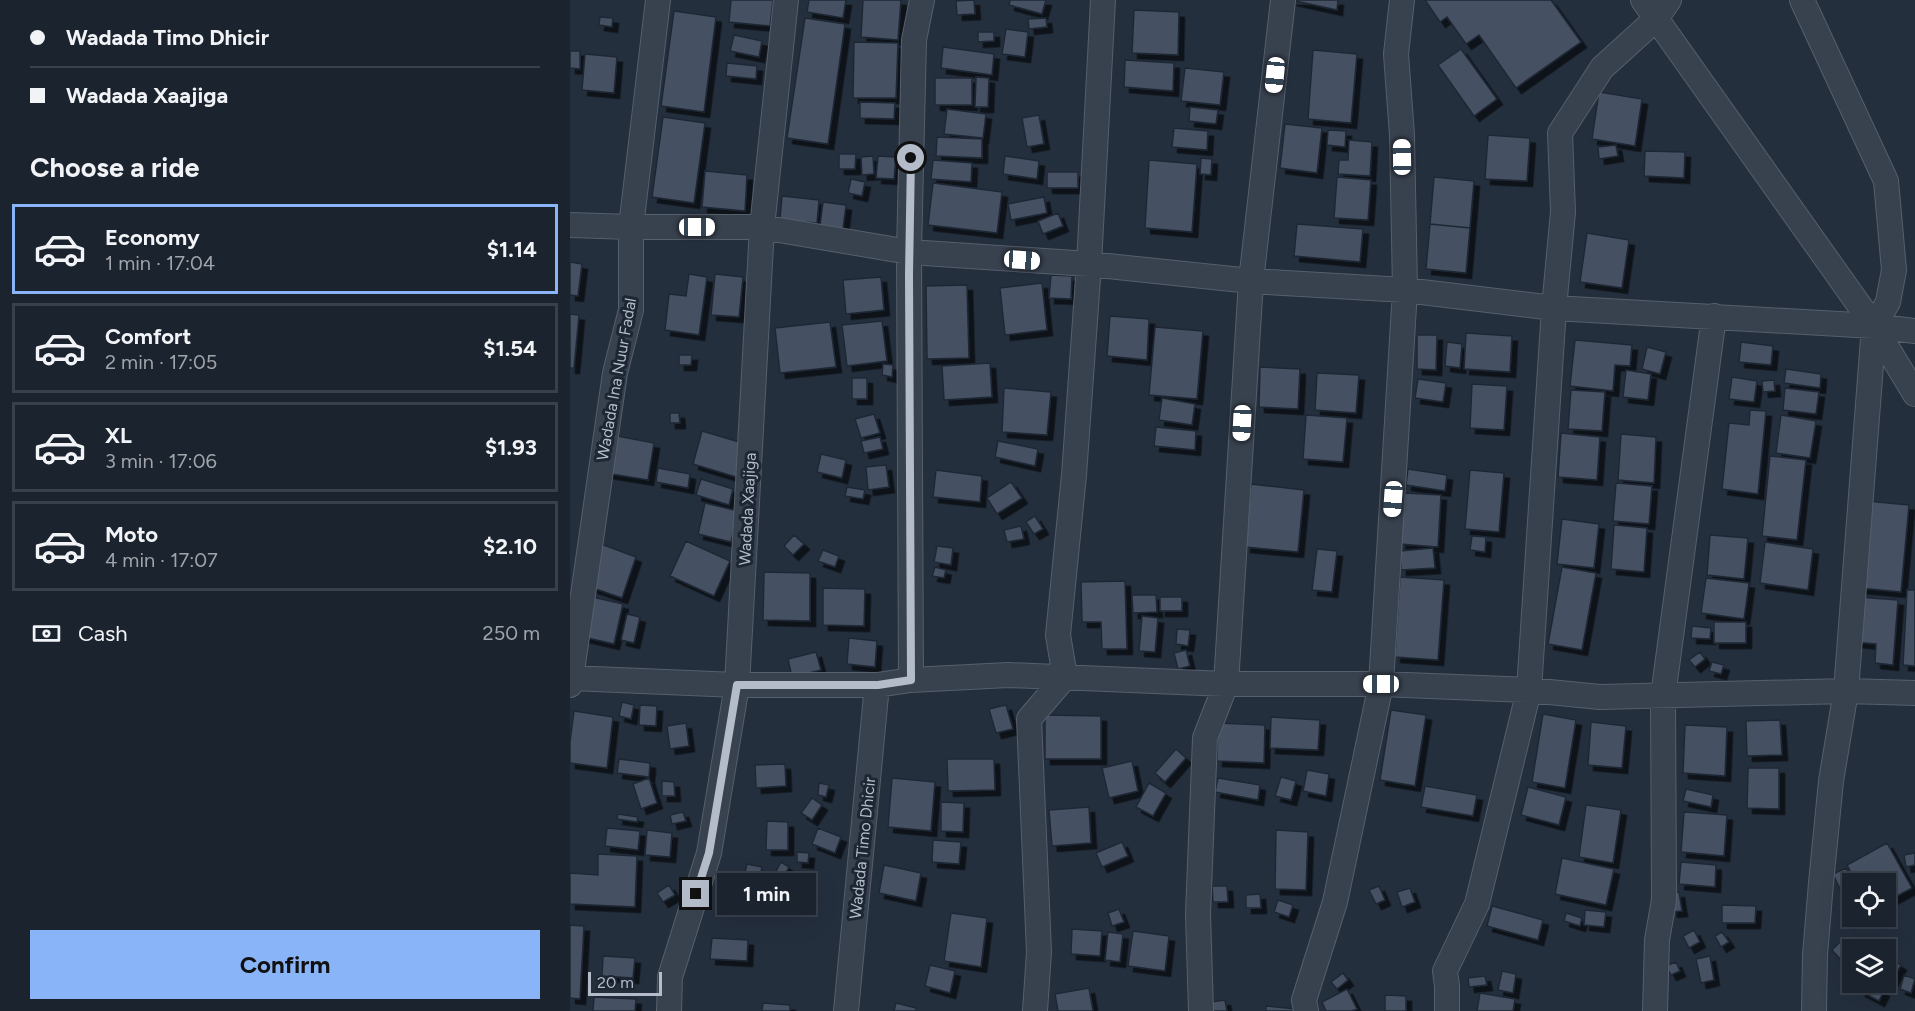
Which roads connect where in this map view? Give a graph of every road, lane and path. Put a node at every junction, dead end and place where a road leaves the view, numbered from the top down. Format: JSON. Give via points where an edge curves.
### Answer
{"nodes":[{"id":1,"x":658,"y":0,"type":"edge"},
{"id":2,"x":786,"y":0,"type":"edge"},
{"id":3,"x":922,"y":0,"type":"edge"},
{"id":4,"x":1103,"y":0,"type":"edge"},
{"id":5,"x":1283,"y":0,"type":"edge"},
{"id":6,"x":1402,"y":0,"type":"edge"},
{"id":7,"x":1802,"y":0,"type":"edge"},
{"id":8,"x":1656,"y":6,"type":"edge"},
{"id":9,"x":570,"y":225,"type":"edge"},
{"id":10,"x":762,"y":226,"type":"junction"},
{"id":11,"x":631,"y":227,"type":"junction"},
{"id":12,"x":909,"y":252,"type":"junction"},
{"id":13,"x":1089,"y":264,"type":"junction"},
{"id":14,"x":1251,"y":281,"type":"junction"},
{"id":15,"x":1405,"y":290,"type":"junction"},
{"id":16,"x":1554,"y":308,"type":"junction"},
{"id":17,"x":1714,"y":316,"type":"junction"},
{"id":18,"x":1874,"y":326,"type":"junction"},
{"id":19,"x":1915,"y":331,"type":"edge"},
{"id":20,"x":1915,"y":394,"type":"edge"},
{"id":21,"x":1065,"y":677,"type":"junction"},
{"id":22,"x":570,"y":680,"type":"edge"},
{"id":23,"x":911,"y":680,"type":"junction"},
{"id":24,"x":1227,"y":684,"type":"junction"},
{"id":25,"x":1381,"y":684,"type":"junction"},
{"id":26,"x":737,"y":685,"type":"junction"},
{"id":27,"x":878,"y":685,"type":"junction"},
{"id":28,"x":1529,"y":690,"type":"junction"},
{"id":29,"x":1845,"y":691,"type":"junction"},
{"id":30,"x":1915,"y":693,"type":"edge"},
{"id":31,"x":1663,"y":696,"type":"junction"},
{"id":32,"x":669,"y":1011,"type":"edge"},
{"id":33,"x":846,"y":1011,"type":"edge"},
{"id":34,"x":1035,"y":1011,"type":"edge"},
{"id":35,"x":1201,"y":1011,"type":"edge"},
{"id":36,"x":1306,"y":1011,"type":"edge"},
{"id":37,"x":1446,"y":1011,"type":"edge"},
{"id":38,"x":1655,"y":1011,"type":"edge"},
{"id":39,"x":1814,"y":1011,"type":"edge"}],
"edges":[{"from":1,"to":11,"type":"street","name":"Wadada Ina Nuur Fadal"},
{"from":2,"to":10,"type":"street","name":"Wadada Xaajiga"},
{"from":3,"to":12,"type":"street","via":[[914,40]]},
{"from":4,"to":13,"type":"street"},
{"from":5,"to":14,"type":"street"},
{"from":6,"to":15,"type":"street","via":[[1396,54]]},
{"from":7,"to":18,"type":"street","via":[[1886,181],[1894,270],[1888,302]]},
{"from":8,"to":16,"type":"street","via":[[1602,68],[1560,134],[1563,212]]},
{"from":8,"to":18,"type":"street"},
{"from":9,"to":11,"type":"street"},
{"from":10,"to":11,"type":"street"},
{"from":10,"to":12,"type":"street"},
{"from":10,"to":26,"type":"street","name":"Wadada Xaajiga"},
{"from":11,"to":22,"type":"street","name":"Wadada Ina Nuur Fadal","via":[[631,310],[615,373]]},
{"from":12,"to":13,"type":"street"},
{"from":12,"to":23,"type":"street"},
{"from":13,"to":14,"type":"street"},
{"from":13,"to":21,"type":"street","via":[[1058,635]]},
{"from":14,"to":15,"type":"street"},
{"from":14,"to":24,"type":"street"},
{"from":15,"to":16,"type":"street"},
{"from":15,"to":25,"type":"street"},
{"from":16,"to":17,"type":"street"},
{"from":16,"to":28,"type":"street"},
{"from":17,"to":18,"type":"street"},
{"from":17,"to":31,"type":"street"},
{"from":18,"to":19,"type":"street"},
{"from":18,"to":20,"type":"street"},
{"from":18,"to":29,"type":"street"},
{"from":21,"to":23,"type":"street","via":[[1008,675]]},
{"from":21,"to":24,"type":"street"},
{"from":21,"to":34,"type":"street","via":[[1029,719],[1040,952]]},
{"from":22,"to":26,"type":"street"},
{"from":23,"to":27,"type":"street"},
{"from":24,"to":25,"type":"street"},
{"from":24,"to":35,"type":"street","via":[[1204,738],[1198,914]]},
{"from":25,"to":28,"type":"street"},
{"from":25,"to":36,"type":"street","via":[[1335,902],[1304,1000]]},
{"from":26,"to":27,"type":"street"},
{"from":26,"to":32,"type":"street","name":"Wadada Xaajiga","via":[[709,853],[670,977]]},
{"from":27,"to":33,"type":"street","name":"Wadada Timo Dhicir"},
{"from":28,"to":31,"type":"street","via":[[1600,697]]},
{"from":28,"to":37,"type":"street","via":[[1477,904],[1444,971]]},
{"from":29,"to":30,"type":"street"},
{"from":29,"to":31,"type":"street"},
{"from":29,"to":39,"type":"street","via":[[1821,883]]},
{"from":31,"to":38,"type":"street","via":[[1664,900]]}]}
